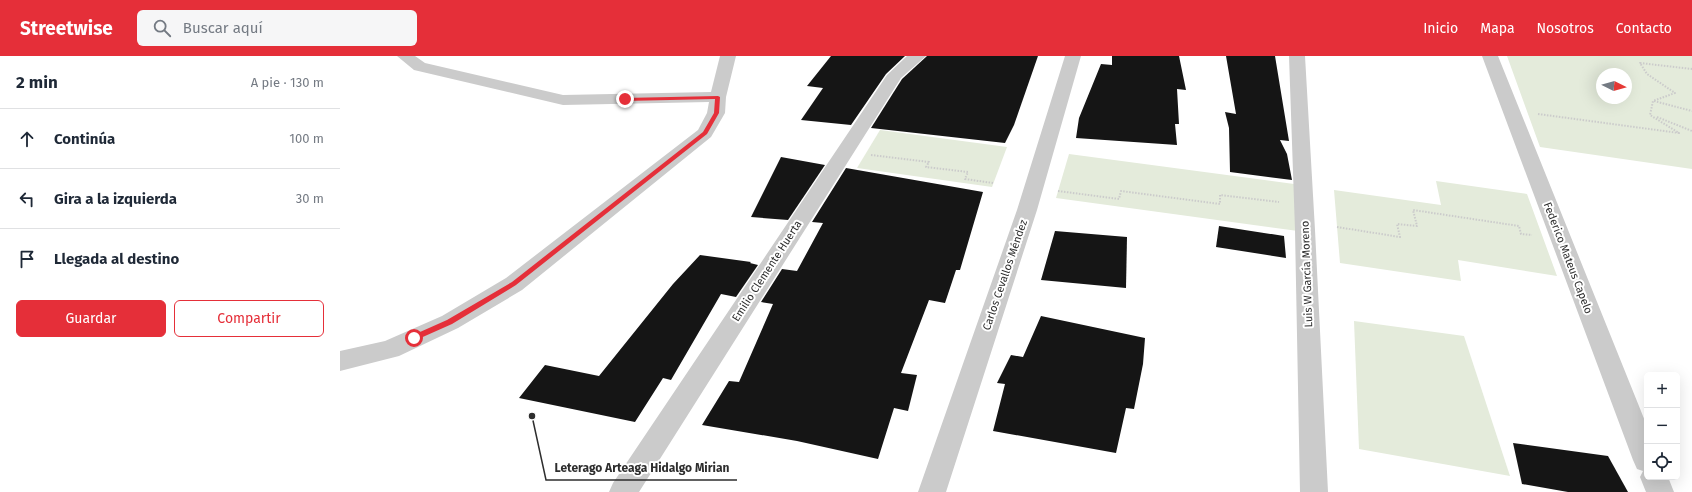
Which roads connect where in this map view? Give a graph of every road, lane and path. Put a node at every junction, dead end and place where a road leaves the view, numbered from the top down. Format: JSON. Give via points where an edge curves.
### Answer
{"nodes":[{"id":1,"x":405,"y":56,"type":"edge"},
{"id":2,"x":728,"y":56,"type":"edge"},
{"id":3,"x":918,"y":56,"type":"edge"},
{"id":4,"x":1073,"y":56,"type":"edge"},
{"id":5,"x":1297,"y":56,"type":"edge"},
{"id":6,"x":1490,"y":56,"type":"edge"},
{"id":7,"x":1692,"y":69,"type":"edge"},
{"id":8,"x":718,"y":97,"type":"junction"},
{"id":9,"x":1653,"y":101,"type":"junction"},
{"id":10,"x":1510,"y":110,"type":"junction"},
{"id":11,"x":1692,"y":111,"type":"edge"},
{"id":12,"x":1650,"y":115,"type":"junction"},
{"id":13,"x":1692,"y":131,"type":"edge"},
{"id":14,"x":865,"y":154,"type":"dead end"},
{"id":15,"x":994,"y":183,"type":"dead end"},
{"id":16,"x":1058,"y":191,"type":"dead end"},
{"id":17,"x":1280,"y":202,"type":"dead end"},
{"id":18,"x":1337,"y":227,"type":"dead end"},
{"id":19,"x":1535,"y":236,"type":"dead end"},
{"id":20,"x":340,"y":361,"type":"edge"},
{"id":21,"x":1644,"y":452,"type":"edge"},
{"id":22,"x":1655,"y":480,"type":"edge"},
{"id":23,"x":623,"y":492,"type":"edge"},
{"id":24,"x":932,"y":492,"type":"edge"},
{"id":25,"x":1314,"y":492,"type":"edge"},
{"id":26,"x":1660,"y":492,"type":"edge"}],
"edges":[{"from":1,"to":8,"type":"street","via":[[420,67],[563,100]]},
{"from":2,"to":8,"type":"street"},
{"from":3,"to":23,"type":"street","name":"Emilio Clemente Huerta","via":[[894,75]]},
{"from":4,"to":24,"type":"street","name":"Carlos Cevallos Méndez","via":[[1027,210]]},
{"from":5,"to":25,"type":"street","name":"Luis W García Moreno"},
{"from":6,"to":10,"type":"street","name":"Federico Mateus Capelo"},
{"from":7,"to":9,"type":"path","via":[[1640,63],[1647,74],[1675,93]]},
{"from":8,"to":20,"type":"street","via":[[716,113],[705,133],[514,284],[450,322],[390,349]]},
{"from":9,"to":11,"type":"path"},
{"from":9,"to":12,"type":"path"},
{"from":10,"to":12,"type":"path","via":[[1679,133]]},
{"from":10,"to":21,"type":"street","name":"Federico Mateus Capelo"},
{"from":12,"to":13,"type":"path"},
{"from":14,"to":15,"type":"path","via":[[929,162],[926,167],[968,172],[965,179]]},
{"from":16,"to":17,"type":"path","via":[[1120,199],[1121,191],[1220,204],[1220,195]]},
{"from":18,"to":19,"type":"path","via":[[1400,237],[1397,224],[1417,226],[1414,210],[1519,226],[1521,234]]},
{"from":22,"to":26,"type":"street"}]}
